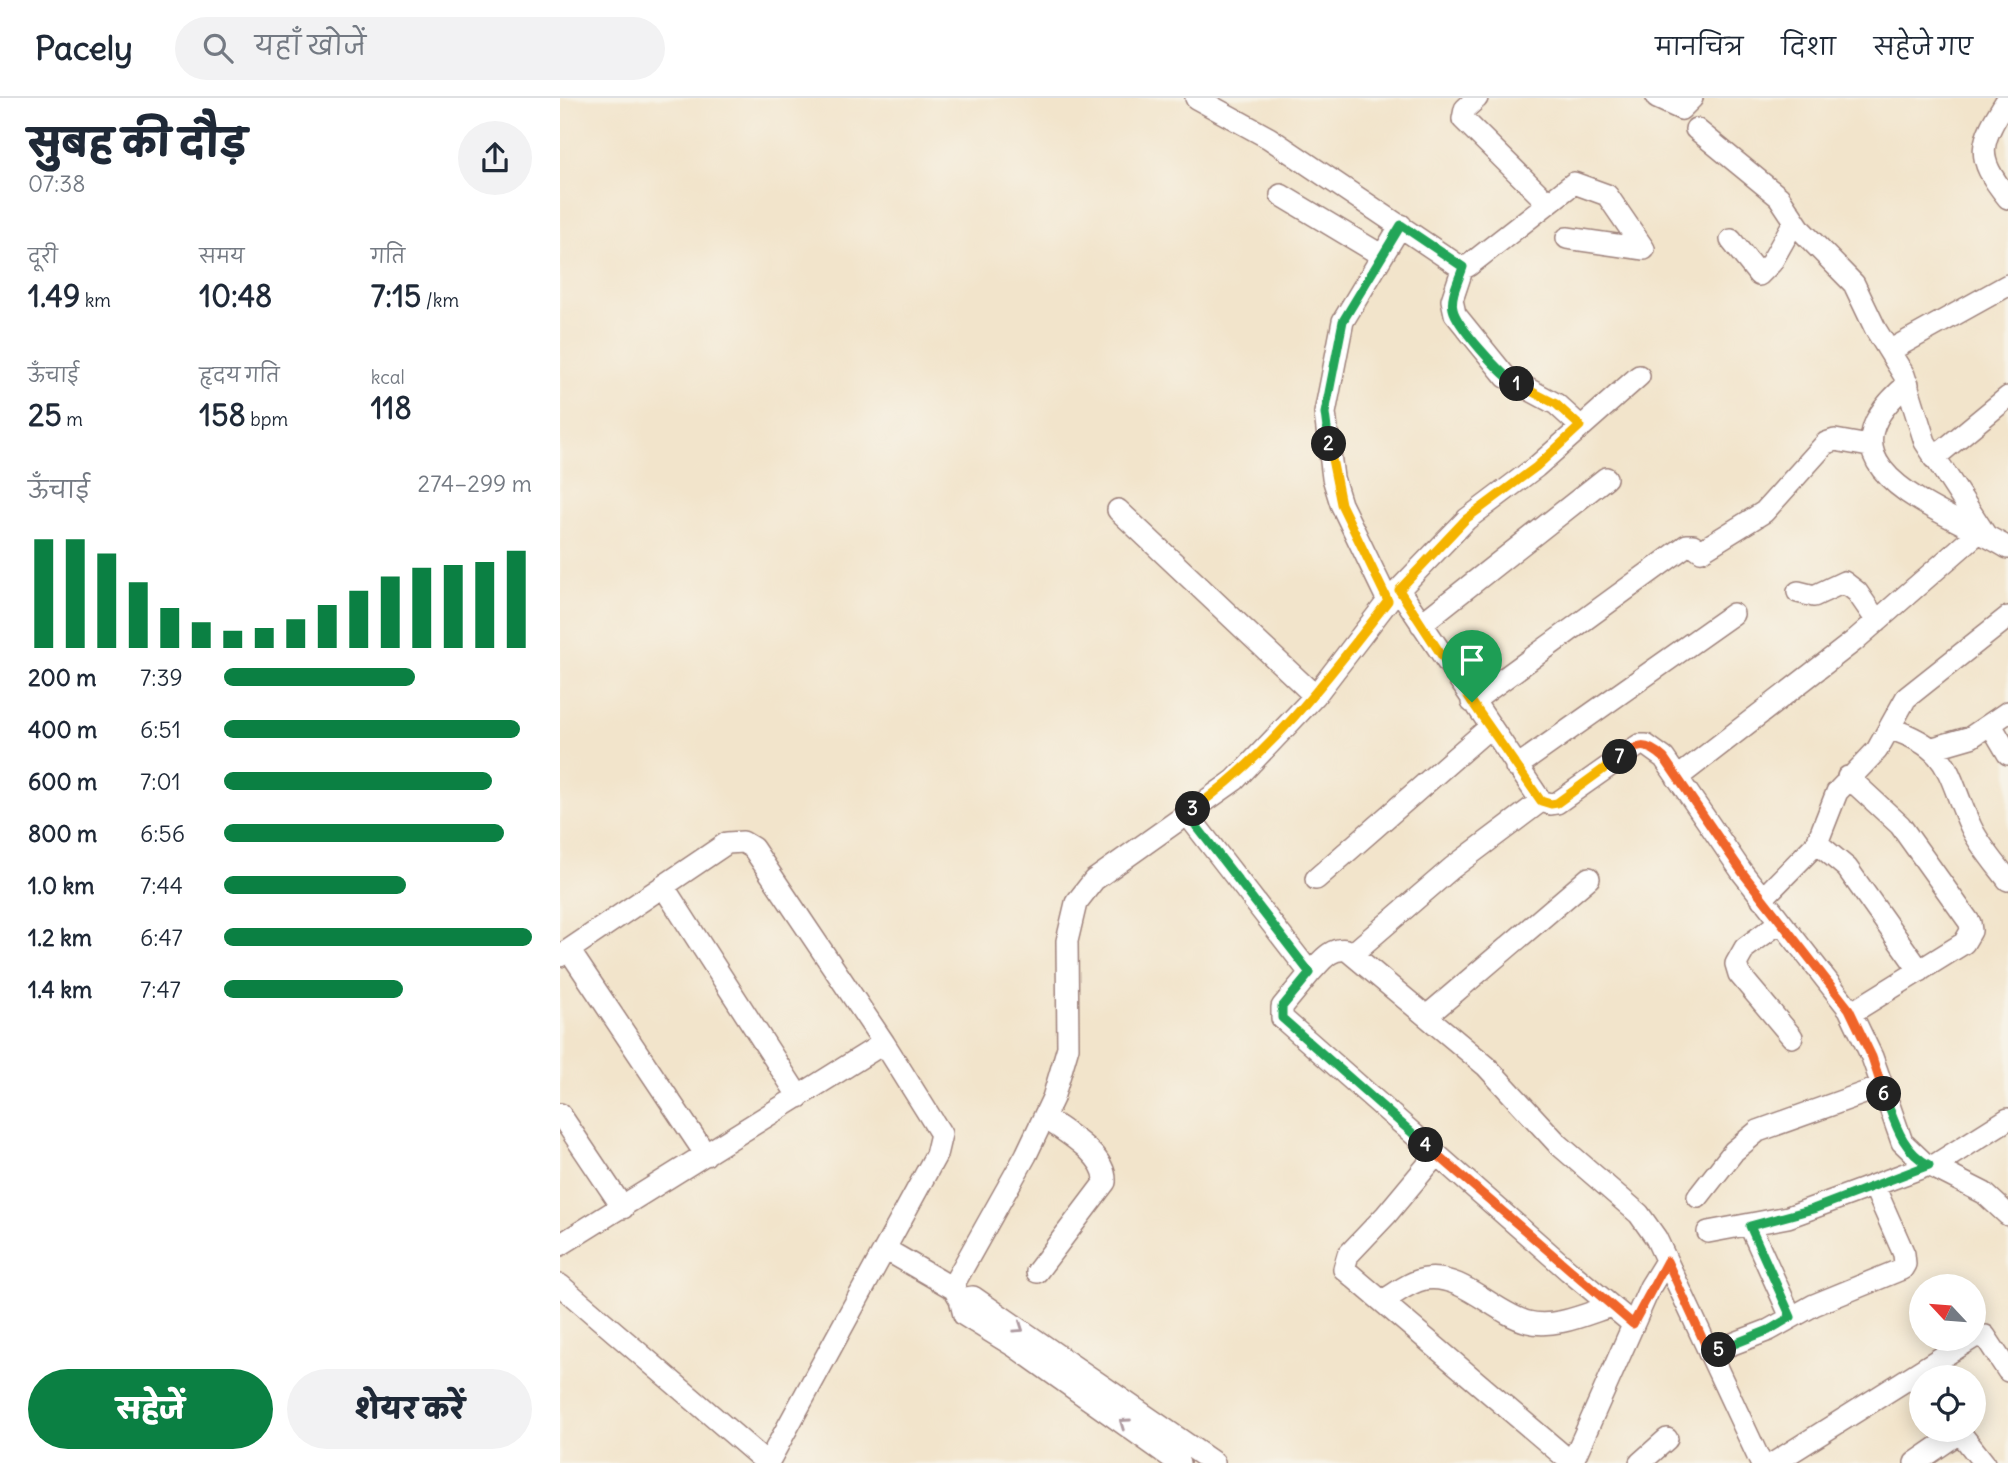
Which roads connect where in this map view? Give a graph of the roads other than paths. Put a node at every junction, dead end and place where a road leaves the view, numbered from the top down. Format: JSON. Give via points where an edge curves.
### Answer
{"nodes":[{"id":1,"x":1196,"y":98,"type":"edge"},
{"id":2,"x":1477,"y":98,"type":"edge"},
{"id":3,"x":1657,"y":98,"type":"edge"},
{"id":4,"x":1692,"y":98,"type":"edge"},
{"id":5,"x":2008,"y":98,"type":"edge"},
{"id":6,"x":1696,"y":129,"type":"dead end"},
{"id":7,"x":1281,"y":195,"type":"dead end"},
{"id":8,"x":2008,"y":198,"type":"edge"},
{"id":9,"x":1548,"y":203,"type":"junction"},
{"id":10,"x":1794,"y":222,"type":"junction"},
{"id":11,"x":1401,"y":225,"type":"junction"},
{"id":12,"x":1567,"y":238,"type":"dead end"},
{"id":13,"x":1731,"y":240,"type":"dead end"},
{"id":14,"x":1381,"y":255,"type":"junction"},
{"id":15,"x":1463,"y":267,"type":"junction"},
{"id":16,"x":2008,"y":285,"type":"edge"},
{"id":17,"x":1889,"y":351,"type":"junction"},
{"id":18,"x":1640,"y":376,"type":"dead end"},
{"id":19,"x":1908,"y":384,"type":"junction"},
{"id":20,"x":2008,"y":397,"type":"edge"},
{"id":21,"x":1580,"y":426,"type":"junction"},
{"id":22,"x":1869,"y":446,"type":"junction"},
{"id":23,"x":1934,"y":458,"type":"junction"},
{"id":24,"x":1606,"y":478,"type":"dead end"},
{"id":25,"x":1118,"y":510,"type":"dead end"},
{"id":26,"x":1982,"y":532,"type":"junction"},
{"id":27,"x":2008,"y":548,"type":"edge"},
{"id":28,"x":1798,"y":592,"type":"dead end"},
{"id":29,"x":1393,"y":596,"type":"junction"},
{"id":30,"x":1733,"y":614,"type":"dead end"},
{"id":31,"x":2008,"y":617,"type":"edge"},
{"id":32,"x":1877,"y":621,"type":"junction"},
{"id":33,"x":1421,"y":624,"type":"junction"},
{"id":34,"x":1315,"y":696,"type":"junction"},
{"id":35,"x":1472,"y":702,"type":"junction"},
{"id":36,"x":1999,"y":719,"type":"edge"},
{"id":37,"x":1490,"y":727,"type":"junction"},
{"id":38,"x":1891,"y":729,"type":"junction"},
{"id":39,"x":1933,"y":748,"type":"junction"},
{"id":40,"x":2008,"y":754,"type":"edge"},
{"id":41,"x":1516,"y":767,"type":"junction"},
{"id":42,"x":1677,"y":778,"type":"junction"},
{"id":43,"x":1848,"y":778,"type":"junction"},
{"id":44,"x":1541,"y":801,"type":"junction"},
{"id":45,"x":1187,"y":814,"type":"junction"},
{"id":46,"x":1817,"y":843,"type":"junction"},
{"id":47,"x":1316,"y":878,"type":"dead end"},
{"id":48,"x":1590,"y":878,"type":"dead end"},
{"id":49,"x":2008,"y":880,"type":"edge"},
{"id":50,"x":663,"y":886,"type":"junction"},
{"id":51,"x":1762,"y":899,"type":"junction"},
{"id":52,"x":1780,"y":922,"type":"junction"},
{"id":53,"x":564,"y":953,"type":"edge"},
{"id":54,"x":1352,"y":954,"type":"junction"},
{"id":55,"x":1920,"y":971,"type":"junction"},
{"id":56,"x":1310,"y":973,"type":"junction"},
{"id":57,"x":1852,"y":1013,"type":"junction"},
{"id":58,"x":1427,"y":1016,"type":"junction"},
{"id":59,"x":1791,"y":1037,"type":"dead end"},
{"id":60,"x":884,"y":1043,"type":"junction"},
{"id":61,"x":1881,"y":1087,"type":"junction"},
{"id":62,"x":799,"y":1097,"type":"junction"},
{"id":63,"x":560,"y":1114,"type":"edge"},
{"id":64,"x":1044,"y":1117,"type":"junction"},
{"id":65,"x":2008,"y":1119,"type":"edge"},
{"id":66,"x":706,"y":1155,"type":"junction"},
{"id":67,"x":1436,"y":1155,"type":"junction"},
{"id":68,"x":1930,"y":1166,"type":"junction"},
{"id":69,"x":1874,"y":1186,"type":"junction"},
{"id":70,"x":1698,"y":1197,"type":"dead end"},
{"id":71,"x":623,"y":1208,"type":"junction"},
{"id":72,"x":2008,"y":1215,"type":"edge"},
{"id":73,"x":1750,"y":1226,"type":"junction"},
{"id":74,"x":1708,"y":1232,"type":"dead end"},
{"id":75,"x":560,"y":1245,"type":"edge"},
{"id":76,"x":885,"y":1249,"type":"junction"},
{"id":77,"x":1667,"y":1261,"type":"junction"},
{"id":78,"x":1037,"y":1272,"type":"dead end"},
{"id":79,"x":560,"y":1285,"type":"edge"},
{"id":80,"x":957,"y":1294,"type":"junction"},
{"id":81,"x":1382,"y":1301,"type":"junction"},
{"id":82,"x":1611,"y":1306,"type":"junction"},
{"id":83,"x":1791,"y":1317,"type":"junction"},
{"id":84,"x":1633,"y":1324,"type":"junction"},
{"id":85,"x":1986,"y":1337,"type":"edge"},
{"id":86,"x":1952,"y":1351,"type":"edge"},
{"id":87,"x":1709,"y":1353,"type":"junction"},
{"id":88,"x":2008,"y":1371,"type":"edge"},
{"id":89,"x":1667,"y":1439,"type":"dead end"},
{"id":90,"x":1944,"y":1442,"type":"edge"},
{"id":91,"x":1968,"y":1442,"type":"edge"},
{"id":92,"x":768,"y":1463,"type":"edge"},
{"id":93,"x":1180,"y":1463,"type":"edge"},
{"id":94,"x":1214,"y":1463,"type":"edge"},
{"id":95,"x":1640,"y":1463,"type":"edge"},
{"id":96,"x":1760,"y":1463,"type":"edge"},
{"id":97,"x":1773,"y":1463,"type":"edge"},
{"id":98,"x":1915,"y":1463,"type":"edge"},
{"id":99,"x":1984,"y":1463,"type":"edge"}],
"edges":[{"from":1,"to":11,"type":"street","via":[[1269,138]]},
{"from":2,"to":9,"type":"street","via":[[1465,109],[1463,119]]},
{"from":3,"to":4,"type":"street","via":[[1681,109]]},
{"from":5,"to":8,"type":"street","via":[[1982,151],[1991,177]]},
{"from":6,"to":10,"type":"street","via":[[1779,197]]},
{"from":7,"to":14,"type":"street"},
{"from":9,"to":12,"type":"street","via":[[1574,183],[1607,195],[1644,249]]},
{"from":9,"to":15,"type":"street"},
{"from":10,"to":13,"type":"street","via":[[1759,275]]},
{"from":10,"to":17,"type":"street","via":[[1853,284]]},
{"from":11,"to":14,"type":"street"},
{"from":11,"to":15,"type":"street"},
{"from":14,"to":29,"type":"street","via":[[1343,321],[1325,413],[1341,504]]},
{"from":15,"to":21,"type":"street","via":[[1452,300],[1455,314],[1506,377],[1556,404]]},
{"from":16,"to":17,"type":"street"},
{"from":17,"to":19,"type":"street"},
{"from":18,"to":21,"type":"street"},
{"from":19,"to":22,"type":"street","via":[[1880,411]]},
{"from":19,"to":23,"type":"street"},
{"from":20,"to":23,"type":"street"},
{"from":21,"to":29,"type":"street","via":[[1536,467],[1466,519]]},
{"from":22,"to":26,"type":"street","via":[[1878,467],[1898,486]]},
{"from":22,"to":35,"type":"street","via":[[1835,440],[1826,443],[1755,520],[1701,551],[1687,545]]},
{"from":23,"to":26,"type":"street"},
{"from":24,"to":33,"type":"street"},
{"from":25,"to":34,"type":"street"},
{"from":26,"to":27,"type":"street"},
{"from":26,"to":32,"type":"street"},
{"from":28,"to":32,"type":"street","via":[[1810,597],[1848,584]]},
{"from":29,"to":33,"type":"street"},
{"from":29,"to":34,"type":"street"},
{"from":30,"to":41,"type":"street"},
{"from":31,"to":38,"type":"street","via":[[1914,690],[1899,707]]},
{"from":32,"to":42,"type":"street"},
{"from":33,"to":35,"type":"street"},
{"from":34,"to":45,"type":"street","via":[[1235,780]]},
{"from":35,"to":37,"type":"street"},
{"from":36,"to":39,"type":"street","via":[[1958,742]]},
{"from":36,"to":40,"type":"street"},
{"from":37,"to":41,"type":"street"},
{"from":37,"to":47,"type":"street"},
{"from":38,"to":39,"type":"street"},
{"from":38,"to":43,"type":"street"},
{"from":39,"to":49,"type":"street","via":[[1952,778],[1981,844]]},
{"from":41,"to":44,"type":"street"},
{"from":42,"to":44,"type":"street","via":[[1654,749],[1639,745],[1557,803]]},
{"from":42,"to":51,"type":"street"},
{"from":43,"to":46,"type":"street","via":[[1831,801]]},
{"from":43,"to":55,"type":"street","via":[[1900,825],[1970,923],[1964,943]]},
{"from":44,"to":54,"type":"street","via":[[1452,868]]},
{"from":45,"to":56,"type":"street"},
{"from":45,"to":64,"type":"street","via":[[1094,880],[1076,903],[1067,941],[1068,1047]]},
{"from":46,"to":51,"type":"street"},
{"from":46,"to":55,"type":"street","via":[[1847,868]]},
{"from":48,"to":58,"type":"street"},
{"from":50,"to":53,"type":"street"},
{"from":50,"to":60,"type":"street","via":[[727,843],[743,842],[753,848]]},
{"from":50,"to":62,"type":"street"},
{"from":51,"to":52,"type":"street"},
{"from":52,"to":57,"type":"street"},
{"from":52,"to":59,"type":"street","via":[[1745,948],[1736,964],[1739,974]]},
{"from":53,"to":66,"type":"street"},
{"from":54,"to":56,"type":"street","via":[[1336,949]]},
{"from":54,"to":58,"type":"street"},
{"from":55,"to":57,"type":"street"},
{"from":56,"to":67,"type":"street","via":[[1282,1007],[1282,1018]]},
{"from":57,"to":61,"type":"street"},
{"from":58,"to":77,"type":"street","via":[[1486,1066],[1576,1161],[1639,1214]]},
{"from":60,"to":62,"type":"street"},
{"from":60,"to":76,"type":"street","via":[[935,1120],[941,1143]]},
{"from":61,"to":68,"type":"street","via":[[1902,1142]]},
{"from":61,"to":70,"type":"street","via":[[1758,1131],[1734,1152]]},
{"from":62,"to":66,"type":"street"},
{"from":63,"to":71,"type":"street"},
{"from":64,"to":78,"type":"street","via":[[1106,1171],[1105,1182]]},
{"from":64,"to":80,"type":"street","via":[[956,1280]]},
{"from":65,"to":68,"type":"street"},
{"from":66,"to":71,"type":"street"},
{"from":67,"to":81,"type":"street","via":[[1345,1259],[1349,1275]]},
{"from":67,"to":82,"type":"street"},
{"from":68,"to":69,"type":"street"},
{"from":68,"to":72,"type":"street","via":[[1984,1193]]},
{"from":69,"to":73,"type":"street"},
{"from":69,"to":83,"type":"street","via":[[1905,1265]]},
{"from":71,"to":75,"type":"street"},
{"from":73,"to":74,"type":"street"},
{"from":73,"to":83,"type":"street"},
{"from":76,"to":80,"type":"street"},
{"from":76,"to":92,"type":"street"},
{"from":77,"to":84,"type":"street"},
{"from":77,"to":87,"type":"street"},
{"from":79,"to":92,"type":"street"},
{"from":93,"to":80,"type":"street","one_way":true,"via":[[964,1315]]},
{"from":80,"to":94,"type":"street","one_way":true,"via":[[973,1297]]},
{"from":81,"to":82,"type":"street","via":[[1411,1284],[1435,1279],[1452,1283],[1528,1322],[1559,1321]]},
{"from":81,"to":84,"type":"street","via":[[1572,1463]]},
{"from":82,"to":84,"type":"street"},
{"from":83,"to":87,"type":"street"},
{"from":85,"to":88,"type":"street"},
{"from":86,"to":97,"type":"street"},
{"from":87,"to":96,"type":"street"},
{"from":89,"to":95,"type":"street"},
{"from":90,"to":98,"type":"street"},
{"from":91,"to":99,"type":"street"}]}
